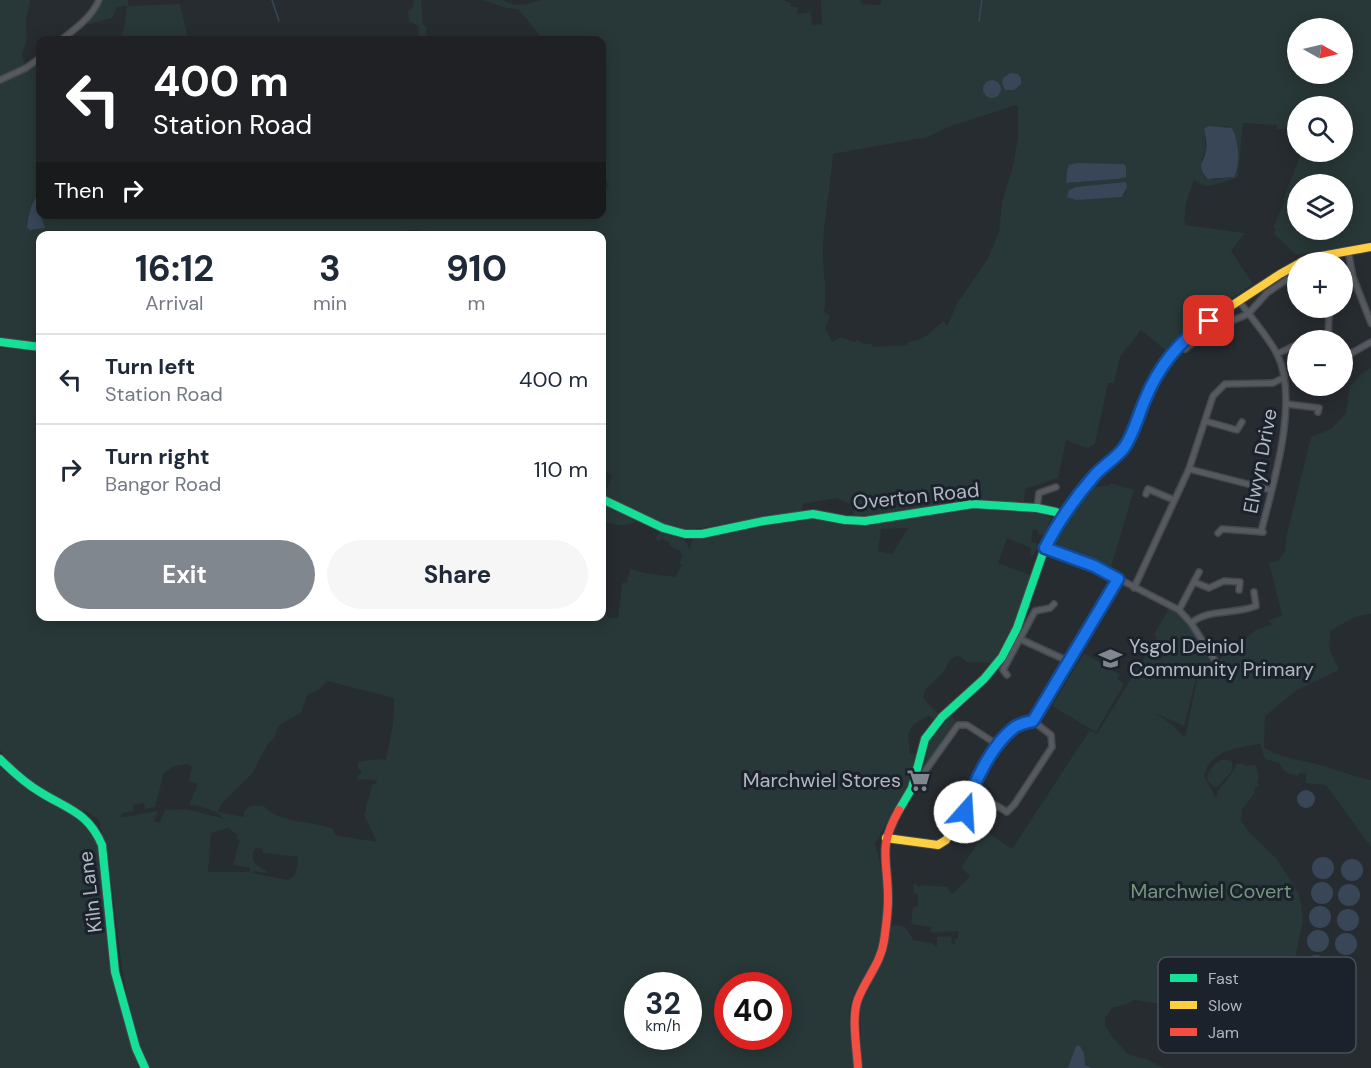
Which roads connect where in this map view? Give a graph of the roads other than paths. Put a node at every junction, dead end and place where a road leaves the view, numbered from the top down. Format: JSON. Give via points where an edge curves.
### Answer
{"nodes":[{"id":1,"x":99,"y":0,"type":"edge"},
{"id":2,"x":66,"y":36,"type":"edge"},
{"id":3,"x":36,"y":61,"type":"edge"},
{"id":4,"x":0,"y":80,"type":"edge"},
{"id":5,"x":1371,"y":247,"type":"edge"},
{"id":6,"x":1348,"y":250,"type":"junction"},
{"id":7,"x":1338,"y":252,"type":"edge"},
{"id":8,"x":1287,"y":271,"type":"edge"},
{"id":9,"x":1287,"y":280,"type":"edge"},
{"id":10,"x":1239,"y":301,"type":"junction"},
{"id":11,"x":1368,"y":306,"type":"edge"},
{"id":12,"x":1248,"y":314,"type":"junction"},
{"id":13,"x":1371,"y":323,"type":"edge"},
{"id":14,"x":0,"y":342,"type":"edge"},
{"id":15,"x":1371,"y":342,"type":"edge"},
{"id":16,"x":36,"y":346,"type":"edge"},
{"id":17,"x":1287,"y":349,"type":"edge"},
{"id":18,"x":1193,"y":350,"type":"dead end"},
{"id":19,"x":1353,"y":352,"type":"edge"},
{"id":20,"x":1277,"y":354,"type":"junction"},
{"id":21,"x":1283,"y":378,"type":"junction"},
{"id":22,"x":1287,"y":404,"type":"junction"},
{"id":23,"x":1319,"y":408,"type":"dead end"},
{"id":24,"x":1205,"y":421,"type":"junction"},
{"id":25,"x":1242,"y":422,"type":"dead end"},
{"id":26,"x":1189,"y":469,"type":"junction"},
{"id":27,"x":1056,"y":487,"type":"dead end"},
{"id":28,"x":1271,"y":490,"type":"junction"},
{"id":29,"x":1146,"y":494,"type":"dead end"},
{"id":30,"x":1174,"y":500,"type":"junction"},
{"id":31,"x":606,"y":501,"type":"edge"},
{"id":32,"x":1036,"y":508,"type":"junction"},
{"id":33,"x":1063,"y":516,"type":"junction"},
{"id":34,"x":1221,"y":529,"type":"dead end"},
{"id":35,"x":1045,"y":548,"type":"junction"},
{"id":36,"x":1199,"y":572,"type":"dead end"},
{"id":37,"x":1118,"y":579,"type":"junction"},
{"id":38,"x":1194,"y":582,"type":"junction"},
{"id":39,"x":1134,"y":588,"type":"junction"},
{"id":40,"x":1239,"y":590,"type":"dead end"},
{"id":41,"x":1254,"y":591,"type":"dead end"},
{"id":42,"x":1054,"y":604,"type":"dead end"},
{"id":43,"x":1256,"y":606,"type":"junction"},
{"id":44,"x":1264,"y":606,"type":"dead end"},
{"id":45,"x":1179,"y":610,"type":"junction"},
{"id":46,"x":1191,"y":623,"type":"junction"},
{"id":47,"x":1020,"y":639,"type":"junction"},
{"id":48,"x":1214,"y":659,"type":"dead end"},
{"id":49,"x":1070,"y":662,"type":"junction"},
{"id":50,"x":1004,"y":672,"type":"dead end"},
{"id":51,"x":1033,"y":721,"type":"junction"},
{"id":52,"x":998,"y":746,"type":"junction"},
{"id":53,"x":0,"y":759,"type":"edge"},
{"id":54,"x":923,"y":774,"type":"dead end"},
{"id":55,"x":971,"y":790,"type":"junction"},
{"id":56,"x":886,"y":838,"type":"junction"},
{"id":57,"x":145,"y":1068,"type":"edge"},
{"id":58,"x":858,"y":1068,"type":"edge"}],
"edges":[{"from":1,"to":2,"type":"street","via":[[96,8]]},
{"from":3,"to":4,"type":"street"},
{"from":5,"to":6,"type":"main road"},
{"from":6,"to":7,"type":"main road"},
{"from":6,"to":11,"type":"street","via":[[1353,277]]},
{"from":8,"to":10,"type":"main road"},
{"from":9,"to":12,"type":"street","via":[[1267,293]]},
{"from":10,"to":12,"type":"street","name":"Elwyn Drive"},
{"from":10,"to":33,"type":"main road","via":[[1193,331],[1175,348],[1150,387],[1125,446],[1095,474]]},
{"from":11,"to":13,"type":"street"},
{"from":12,"to":18,"type":"street","via":[[1208,331],[1187,347]]},
{"from":12,"to":20,"type":"street","name":"Elwyn Drive"},
{"from":14,"to":16,"type":"main road"},
{"from":15,"to":19,"type":"street"},
{"from":17,"to":20,"type":"street"},
{"from":20,"to":21,"type":"street","name":"Elwyn Drive"},
{"from":21,"to":22,"type":"street","name":"Elwyn Drive"},
{"from":21,"to":24,"type":"street","via":[[1225,384],[1213,396]]},
{"from":22,"to":23,"type":"street"},
{"from":22,"to":28,"type":"street","name":"Elwyn Drive"},
{"from":24,"to":25,"type":"street","via":[[1236,433]]},
{"from":24,"to":26,"type":"street"},
{"from":26,"to":28,"type":"street"},
{"from":26,"to":30,"type":"street"},
{"from":27,"to":32,"type":"street","via":[[1038,492]]},
{"from":28,"to":34,"type":"street","name":"Elwyn Drive","via":[[1263,532]]},
{"from":29,"to":30,"type":"street","via":[[1148,489]]},
{"from":30,"to":39,"type":"street"},
{"from":31,"to":32,"type":"main road","name":"Overton Road","via":[[663,528],[690,534],[813,514],[866,521],[973,504]]},
{"from":32,"to":33,"type":"main road","name":"Overton Road"},
{"from":33,"to":35,"type":"main road"},
{"from":35,"to":37,"type":"street"},
{"from":35,"to":56,"type":"main road","via":[[1017,630],[992,671],[929,732],[912,788]]},
{"from":36,"to":38,"type":"street"},
{"from":37,"to":39,"type":"street"},
{"from":37,"to":49,"type":"main road"},
{"from":38,"to":40,"type":"street","via":[[1209,588],[1224,580],[1240,582]]},
{"from":38,"to":45,"type":"street"},
{"from":39,"to":45,"type":"street"},
{"from":41,"to":43,"type":"street"},
{"from":42,"to":47,"type":"street","via":[[1035,611]]},
{"from":43,"to":44,"type":"street"},
{"from":43,"to":46,"type":"street","via":[[1201,615]]},
{"from":45,"to":46,"type":"street"},
{"from":46,"to":48,"type":"street"},
{"from":47,"to":49,"type":"street"},
{"from":47,"to":50,"type":"street"},
{"from":49,"to":51,"type":"main road"},
{"from":51,"to":52,"type":"main road","via":[[1016,726]]},
{"from":51,"to":55,"type":"street","via":[[1051,735],[1052,747],[1014,805],[1007,812]]},
{"from":52,"to":54,"type":"street","via":[[967,725],[958,725]]},
{"from":52,"to":55,"type":"main road"},
{"from":53,"to":57,"type":"main road","name":"Kiln Lane","via":[[37,791],[82,814],[98,835],[116,972]]},
{"from":55,"to":56,"type":"main road","via":[[965,812],[941,844]]},
{"from":56,"to":58,"type":"main road","via":[[888,898],[884,943],[879,962],[857,1000]]}]}
